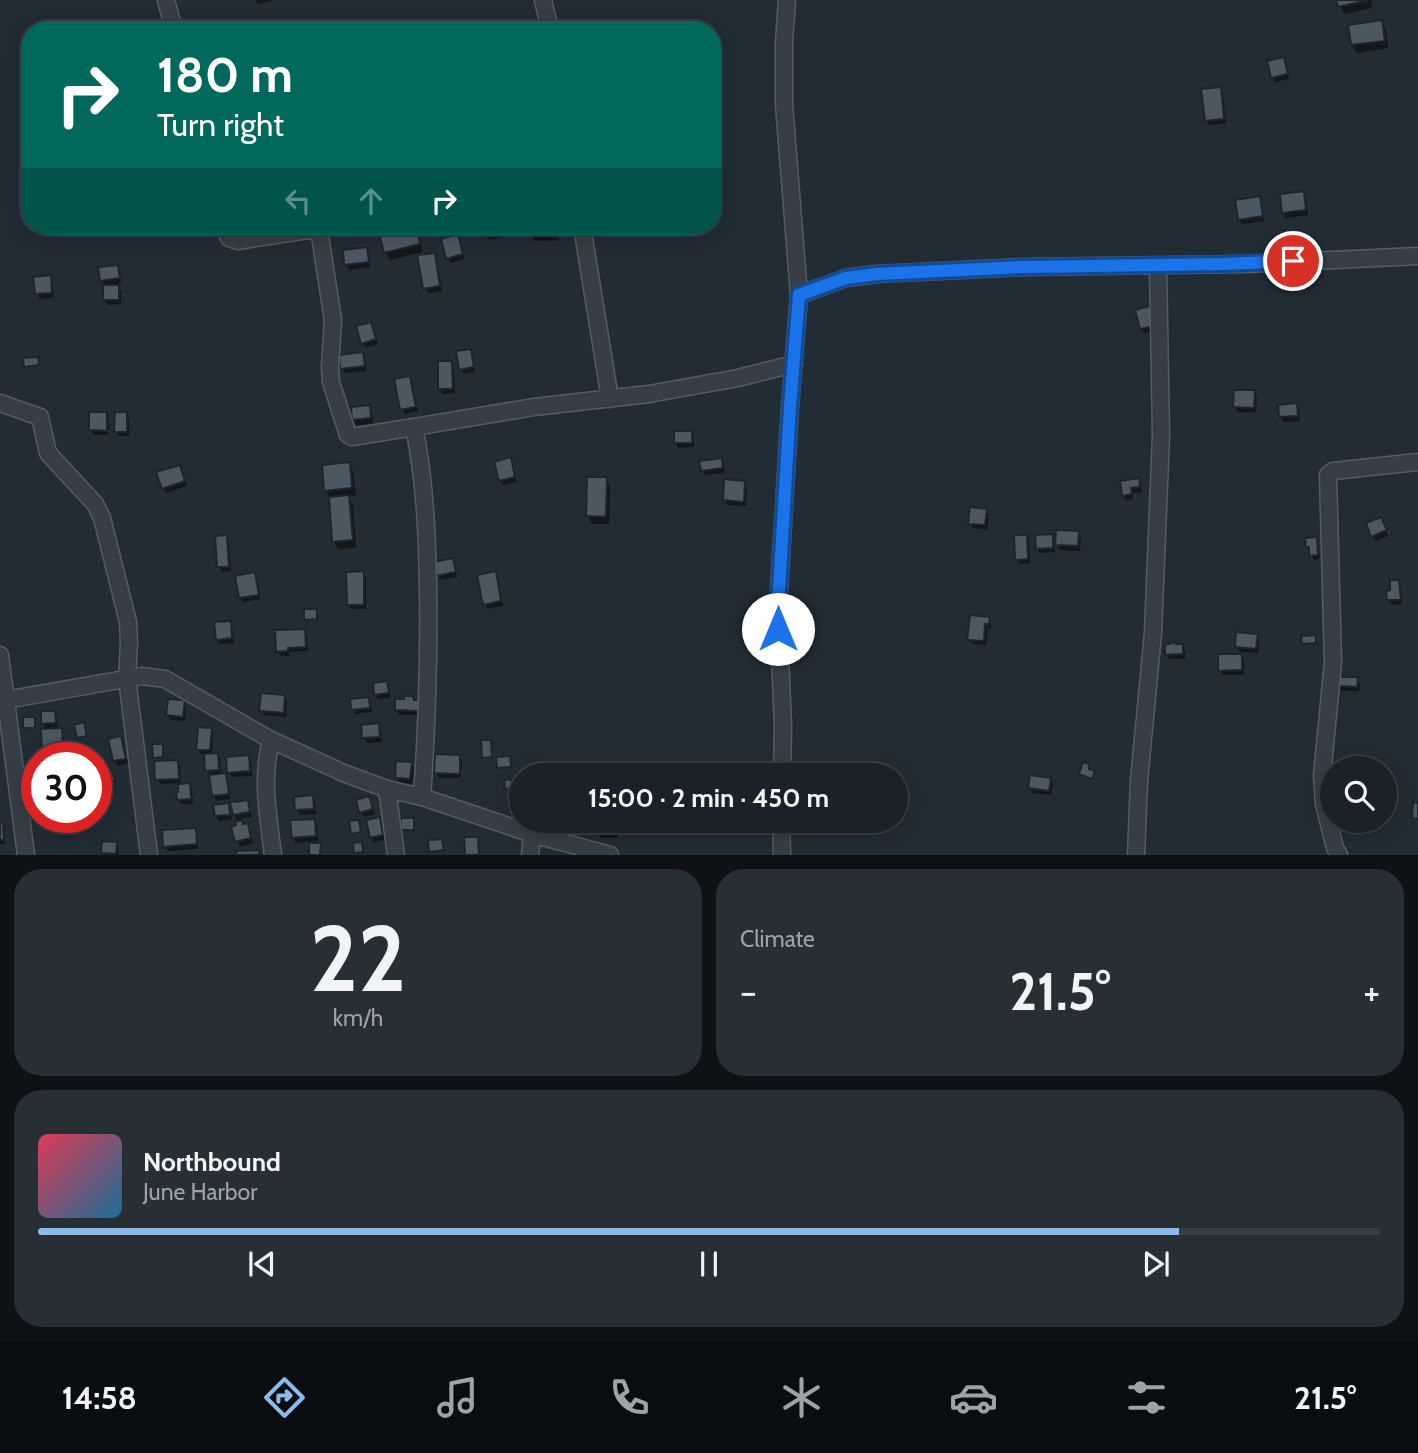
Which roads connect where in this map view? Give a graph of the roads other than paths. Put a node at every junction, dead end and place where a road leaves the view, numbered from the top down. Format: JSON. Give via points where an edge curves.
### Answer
{"nodes":[{"id":1,"x":166,"y":0,"type":"edge"},
{"id":2,"x":543,"y":0,"type":"edge"},
{"id":3,"x":787,"y":0,"type":"edge"},
{"id":4,"x":172,"y":21,"type":"edge"},
{"id":5,"x":548,"y":21,"type":"edge"},
{"id":6,"x":228,"y":235,"type":"edge"},
{"id":7,"x":276,"y":235,"type":"edge"},
{"id":8,"x":319,"y":235,"type":"edge"},
{"id":9,"x":583,"y":235,"type":"edge"},
{"id":10,"x":1418,"y":256,"type":"edge"},
{"id":11,"x":1158,"y":265,"type":"junction"},
{"id":12,"x":799,"y":295,"type":"junction"},
{"id":13,"x":793,"y":364,"type":"junction"},
{"id":14,"x":610,"y":400,"type":"junction"},
{"id":15,"x":0,"y":403,"type":"edge"},
{"id":16,"x":414,"y":427,"type":"junction"},
{"id":17,"x":1418,"y":462,"type":"edge"},
{"id":18,"x":0,"y":655,"type":"edge"},
{"id":19,"x":127,"y":678,"type":"junction"},
{"id":20,"x":3,"y":701,"type":"edge"},
{"id":21,"x":271,"y":740,"type":"junction"},
{"id":22,"x":782,"y":763,"type":"edge"},
{"id":23,"x":387,"y":789,"type":"junction"},
{"id":24,"x":422,"y":797,"type":"junction"},
{"id":25,"x":781,"y":833,"type":"edge"},
{"id":26,"x":532,"y":834,"type":"junction"},
{"id":27,"x":26,"y":855,"type":"edge"},
{"id":28,"x":149,"y":855,"type":"edge"},
{"id":29,"x":274,"y":855,"type":"edge"},
{"id":30,"x":396,"y":855,"type":"edge"},
{"id":31,"x":530,"y":855,"type":"edge"},
{"id":32,"x":610,"y":855,"type":"edge"},
{"id":33,"x":782,"y":855,"type":"edge"},
{"id":34,"x":1136,"y":855,"type":"edge"},
{"id":35,"x":1339,"y":855,"type":"edge"}],
"edges":[{"from":1,"to":4,"type":"street"},
{"from":2,"to":5,"type":"street"},
{"from":3,"to":12,"type":"street","via":[[784,104]]},
{"from":6,"to":7,"type":"street","via":[[238,241]]},
{"from":8,"to":16,"type":"street","via":[[332,320],[331,382],[348,435]]},
{"from":9,"to":14,"type":"street"},
{"from":10,"to":11,"type":"street"},
{"from":11,"to":12,"type":"street","via":[[877,274],[846,278]]},
{"from":11,"to":34,"type":"street","via":[[1161,435],[1153,633]]},
{"from":12,"to":13,"type":"street"},
{"from":13,"to":14,"type":"street"},
{"from":13,"to":22,"type":"street","via":[[778,607]]},
{"from":14,"to":16,"type":"street"},
{"from":15,"to":19,"type":"street","via":[[40,417],[48,453],[98,509],[128,622]]},
{"from":16,"to":24,"type":"street","via":[[424,489],[428,572]]},
{"from":17,"to":35,"type":"street","via":[[1328,475],[1333,662],[1322,776],[1324,804]]},
{"from":18,"to":20,"type":"street"},
{"from":19,"to":20,"type":"street"},
{"from":19,"to":21,"type":"street","via":[[165,678]]},
{"from":19,"to":28,"type":"street"},
{"from":20,"to":27,"type":"street"},
{"from":21,"to":23,"type":"street"},
{"from":21,"to":29,"type":"street","via":[[265,782]]},
{"from":23,"to":24,"type":"street"},
{"from":23,"to":30,"type":"street"},
{"from":24,"to":26,"type":"street"},
{"from":25,"to":33,"type":"street"},
{"from":26,"to":31,"type":"street"},
{"from":26,"to":32,"type":"street"}]}
